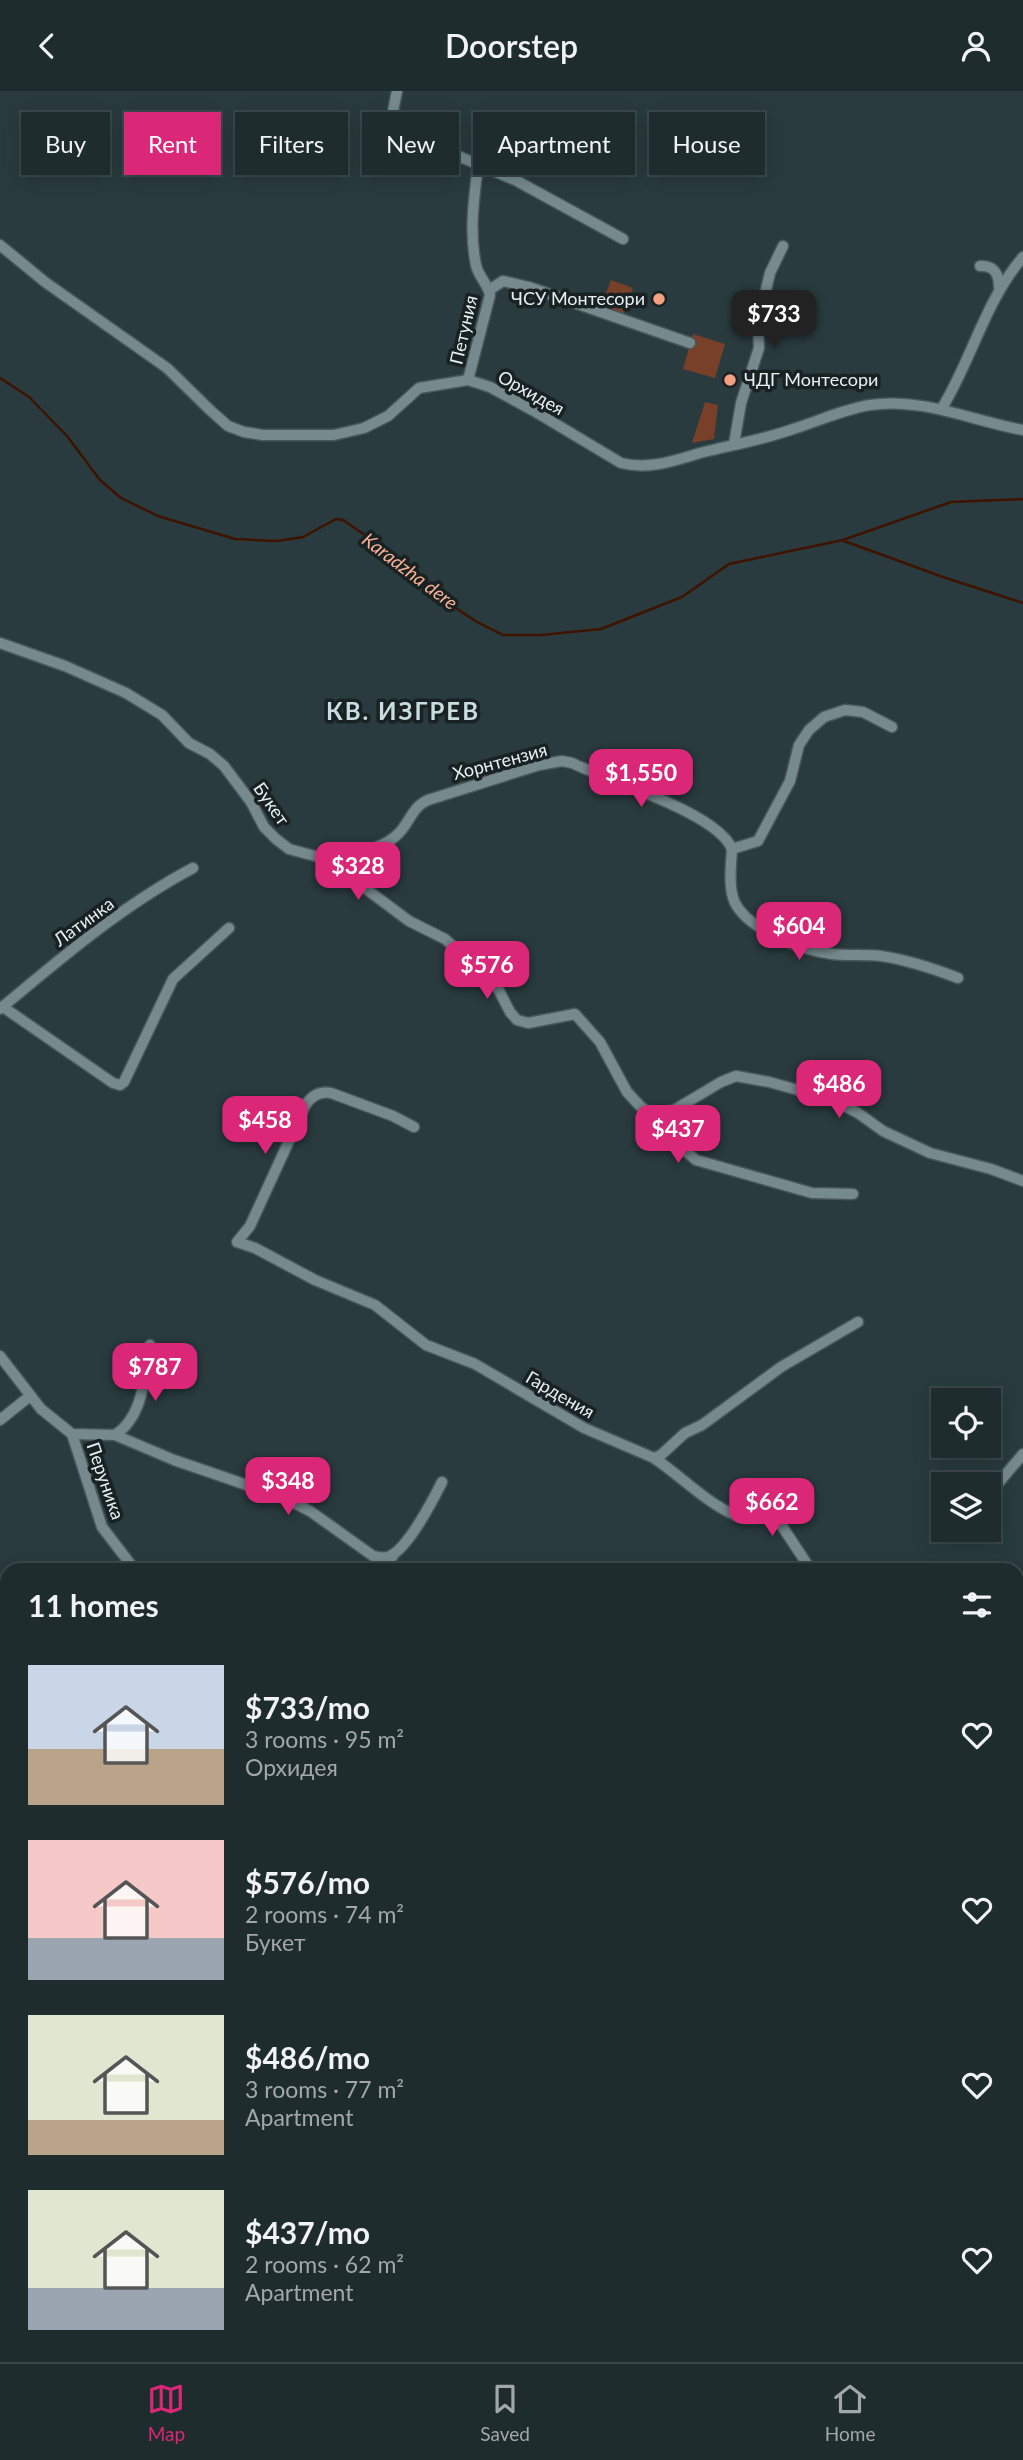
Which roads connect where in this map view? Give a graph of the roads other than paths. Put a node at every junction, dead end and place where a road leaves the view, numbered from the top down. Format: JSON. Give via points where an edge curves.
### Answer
{"nodes":[{"id":1,"x":397,"y":91,"type":"edge"},
{"id":2,"x":473,"y":163,"type":"edge"},
{"id":3,"x":477,"y":175,"type":"edge"},
{"id":4,"x":502,"y":175,"type":"edge"},
{"id":5,"x":623,"y":239,"type":"dead end"},
{"id":6,"x":0,"y":245,"type":"edge"},
{"id":7,"x":783,"y":246,"type":"dead end"},
{"id":8,"x":1023,"y":257,"type":"edge"},
{"id":9,"x":980,"y":266,"type":"dead end"},
{"id":10,"x":999,"y":287,"type":"junction"},
{"id":11,"x":489,"y":290,"type":"junction"},
{"id":12,"x":690,"y":343,"type":"dead end"},
{"id":13,"x":468,"y":380,"type":"junction"},
{"id":14,"x":942,"y":408,"type":"junction"},
{"id":15,"x":1023,"y":430,"type":"edge"},
{"id":16,"x":734,"y":444,"type":"junction"},
{"id":17,"x":0,"y":643,"type":"edge"},
{"id":18,"x":892,"y":727,"type":"dead end"},
{"id":19,"x":732,"y":849,"type":"junction"},
{"id":20,"x":326,"y":859,"type":"junction"},
{"id":21,"x":193,"y":868,"type":"dead end"},
{"id":22,"x":229,"y":928,"type":"dead end"},
{"id":23,"x":958,"y":978,"type":"dead end"},
{"id":24,"x":2,"y":1008,"type":"edge"},
{"id":25,"x":653,"y":1116,"type":"junction"},
{"id":26,"x":414,"y":1127,"type":"dead end"},
{"id":27,"x":1023,"y":1181,"type":"edge"},
{"id":28,"x":853,"y":1194,"type":"dead end"},
{"id":29,"x":858,"y":1322,"type":"dead end"},
{"id":30,"x":150,"y":1345,"type":"dead end"},
{"id":31,"x":0,"y":1356,"type":"edge"},
{"id":32,"x":30,"y":1396,"type":"junction"},
{"id":33,"x":0,"y":1420,"type":"edge"},
{"id":34,"x":72,"y":1434,"type":"junction"},
{"id":35,"x":115,"y":1435,"type":"junction"},
{"id":36,"x":1023,"y":1454,"type":"edge"},
{"id":37,"x":654,"y":1458,"type":"junction"},
{"id":38,"x":1001,"y":1480,"type":"edge"},
{"id":39,"x":442,"y":1482,"type":"dead end"},
{"id":40,"x":393,"y":1555,"type":"junction"},
{"id":41,"x":130,"y":1563,"type":"edge"},
{"id":42,"x":387,"y":1563,"type":"edge"},
{"id":43,"x":806,"y":1563,"type":"edge"}],
"edges":[{"from":1,"to":2,"type":"street","via":[[391,121],[395,131]]},
{"from":3,"to":11,"type":"street","name":"Петуния","via":[[471,234],[477,269]]},
{"from":4,"to":5,"type":"street"},
{"from":6,"to":13,"type":"street","name":"Орхидея","via":[[167,368],[228,426],[244,432],[334,435],[364,428],[387,416],[419,388]]},
{"from":7,"to":16,"type":"street","via":[[770,273],[758,323],[759,348],[741,403]]},
{"from":8,"to":10,"type":"street"},
{"from":9,"to":10,"type":"street","via":[[995,271]]},
{"from":10,"to":14,"type":"street"},
{"from":11,"to":12,"type":"street","via":[[503,281]]},
{"from":11,"to":13,"type":"street","name":"Петуния"},
{"from":13,"to":16,"type":"street","name":"Орхидея","via":[[490,387],[621,463],[637,467]]},
{"from":14,"to":15,"type":"street","name":"Орхидея"},
{"from":14,"to":16,"type":"street","name":"Орхидея","via":[[868,405]]},
{"from":17,"to":20,"type":"street","name":"Букет","via":[[140,700],[189,743],[224,766],[276,839],[289,849]]},
{"from":18,"to":19,"type":"street","via":[[863,712],[845,709],[824,717],[799,745],[790,781],[758,841]]},
{"from":19,"to":20,"type":"street","name":"Хорнтензия","via":[[709,825],[664,801],[562,761],[428,800],[419,804],[388,842]]},
{"from":19,"to":23,"type":"street","via":[[734,901],[761,929],[812,951],[921,964]]},
{"from":20,"to":25,"type":"street","name":"Букет","via":[[409,921],[479,963],[490,973],[517,1020],[528,1023],[575,1014],[600,1042],[627,1092]]},
{"from":21,"to":24,"type":"street","name":"Латинка","via":[[92,935]]},
{"from":22,"to":24,"type":"street","via":[[173,979],[120,1085]]},
{"from":25,"to":27,"type":"street","via":[[674,1110],[737,1076],[831,1099],[883,1132],[930,1153]]},
{"from":25,"to":28,"type":"street","via":[[695,1160],[812,1193]]},
{"from":26,"to":37,"type":"street","name":"Гардения","via":[[331,1093],[316,1094],[305,1106],[250,1226],[237,1242],[375,1305],[426,1345],[475,1364],[583,1428]]},
{"from":29,"to":37,"type":"street","via":[[781,1367]]},
{"from":30,"to":35,"type":"street","via":[[140,1401],[132,1419]]},
{"from":31,"to":32,"type":"street"},
{"from":32,"to":33,"type":"street"},
{"from":32,"to":34,"type":"street"},
{"from":34,"to":35,"type":"street"},
{"from":34,"to":41,"type":"street","name":"Перуника","via":[[102,1527]]},
{"from":35,"to":40,"type":"street","via":[[282,1497],[373,1556]]},
{"from":36,"to":38,"type":"street"},
{"from":37,"to":43,"type":"street","name":"Гардения","via":[[735,1515],[778,1520]]},
{"from":39,"to":40,"type":"street","via":[[418,1525]]},
{"from":40,"to":42,"type":"street"}]}
